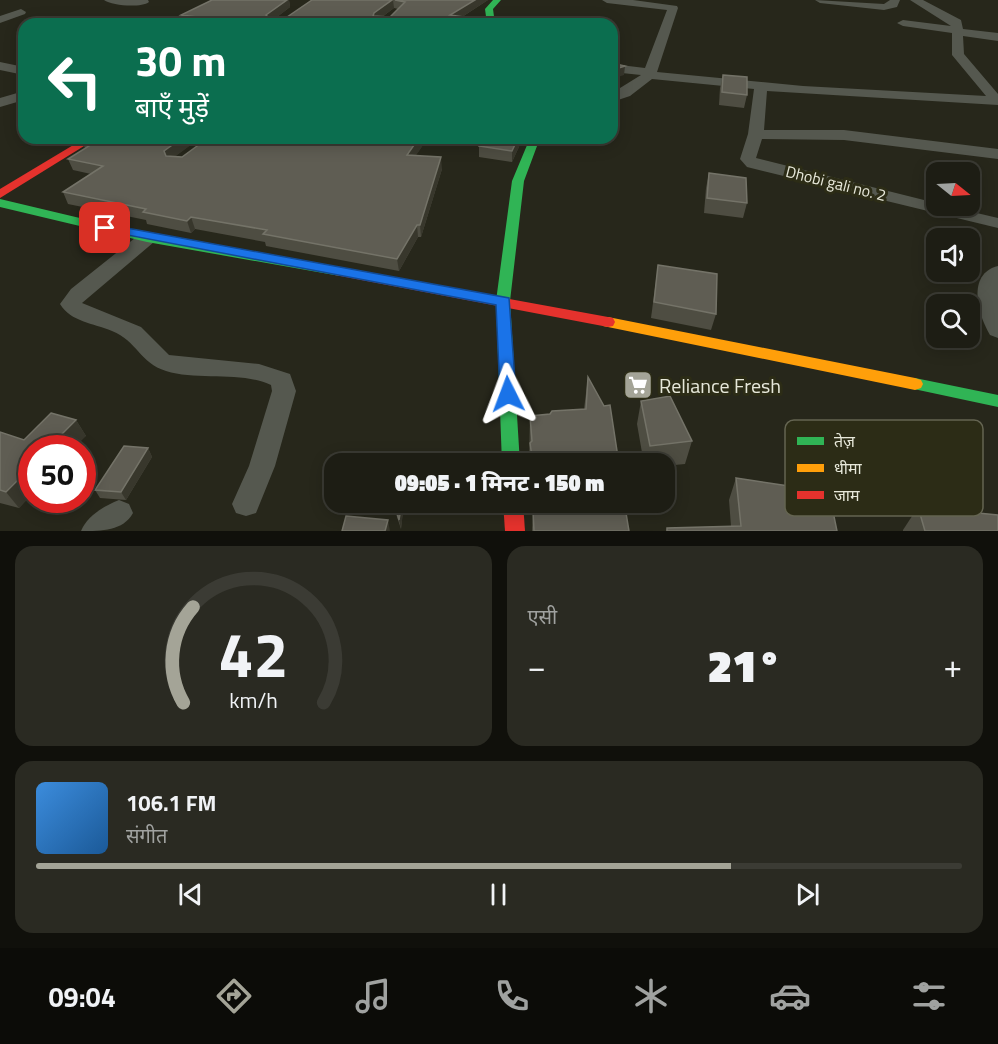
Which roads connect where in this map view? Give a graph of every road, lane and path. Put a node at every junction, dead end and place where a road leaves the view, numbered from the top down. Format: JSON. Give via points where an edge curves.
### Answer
{"nodes":[{"id":1,"x":109,"y":0,"type":"edge"},
{"id":2,"x":497,"y":0,"type":"edge"},
{"id":3,"x":607,"y":0,"type":"edge"},
{"id":4,"x":820,"y":0,"type":"edge"},
{"id":5,"x":895,"y":0,"type":"edge"},
{"id":6,"x":915,"y":0,"type":"edge"},
{"id":7,"x":145,"y":1,"type":"edge"},
{"id":8,"x":677,"y":4,"type":"edge"},
{"id":9,"x":21,"y":12,"type":"dead end"},
{"id":10,"x":133,"y":16,"type":"dead end"},
{"id":11,"x":490,"y":18,"type":"edge"},
{"id":12,"x":0,"y":20,"type":"edge"},
{"id":13,"x":903,"y":23,"type":"dead end"},
{"id":14,"x":958,"y":31,"type":"junction"},
{"id":15,"x":998,"y":37,"type":"edge"},
{"id":16,"x":0,"y":66,"type":"edge"},
{"id":17,"x":618,"y":69,"type":"edge"},
{"id":18,"x":18,"y":70,"type":"edge"},
{"id":19,"x":649,"y":74,"type":"junction"},
{"id":20,"x":761,"y":86,"type":"junction"},
{"id":21,"x":618,"y":96,"type":"edge"},
{"id":22,"x":18,"y":97,"type":"edge"},
{"id":23,"x":997,"y":101,"type":"edge"},
{"id":24,"x":0,"y":103,"type":"edge"},
{"id":25,"x":756,"y":135,"type":"junction"},
{"id":26,"x":82,"y":144,"type":"edge"},
{"id":27,"x":533,"y":144,"type":"edge"},
{"id":28,"x":998,"y":154,"type":"edge"},
{"id":29,"x":0,"y":194,"type":"edge"},
{"id":30,"x":0,"y":203,"type":"edge"},
{"id":31,"x":998,"y":224,"type":"edge"},
{"id":32,"x":147,"y":238,"type":"junction"},
{"id":33,"x":998,"y":272,"type":"edge"},
{"id":34,"x":504,"y":302,"type":"junction"},
{"id":35,"x":998,"y":330,"type":"edge"},
{"id":36,"x":998,"y":401,"type":"edge"},
{"id":37,"x":511,"y":453,"type":"edge"},
{"id":38,"x":246,"y":504,"type":"dead end"},
{"id":39,"x":118,"y":513,"type":"dead end"},
{"id":40,"x":514,"y":513,"type":"edge"},
{"id":41,"x":95,"y":531,"type":"edge"},
{"id":42,"x":515,"y":531,"type":"edge"}],
"edges":[{"from":1,"to":7,"type":"street"},
{"from":2,"to":11,"type":"street","via":[[489,9]]},
{"from":3,"to":8,"type":"street"},
{"from":4,"to":5,"type":"street","via":[[884,8]]},
{"from":6,"to":14,"type":"street","via":[[953,18]]},
{"from":7,"to":10,"type":"street"},
{"from":8,"to":19,"type":"street"},
{"from":9,"to":12,"type":"street"},
{"from":13,"to":14,"type":"street"},
{"from":14,"to":15,"type":"street"},
{"from":14,"to":23,"type":"street","via":[[958,55]]},
{"from":16,"to":18,"type":"street"},
{"from":17,"to":19,"type":"street"},
{"from":19,"to":20,"type":"street"},
{"from":19,"to":21,"type":"street"},
{"from":20,"to":23,"type":"street"},
{"from":20,"to":25,"type":"street","name":"Dhobi gali no. 2"},
{"from":22,"to":24,"type":"street"},
{"from":25,"to":28,"type":"street","via":[[844,135]]},
{"from":25,"to":31,"type":"street","name":"Dhobi gali no. 2","via":[[748,159],[753,164]]},
{"from":26,"to":29,"type":"street"},
{"from":27,"to":34,"type":"street","via":[[518,181]]},
{"from":30,"to":32,"type":"street"},
{"from":32,"to":34,"type":"street"},
{"from":32,"to":38,"type":"street","via":[[78,294],[71,307],[137,335],[160,361],[263,374],[282,380],[284,392]]},
{"from":33,"to":35,"type":"street","via":[[987,285]]},
{"from":34,"to":36,"type":"street"},
{"from":34,"to":37,"type":"street"},
{"from":39,"to":41,"type":"street"},
{"from":40,"to":42,"type":"street"}]}
